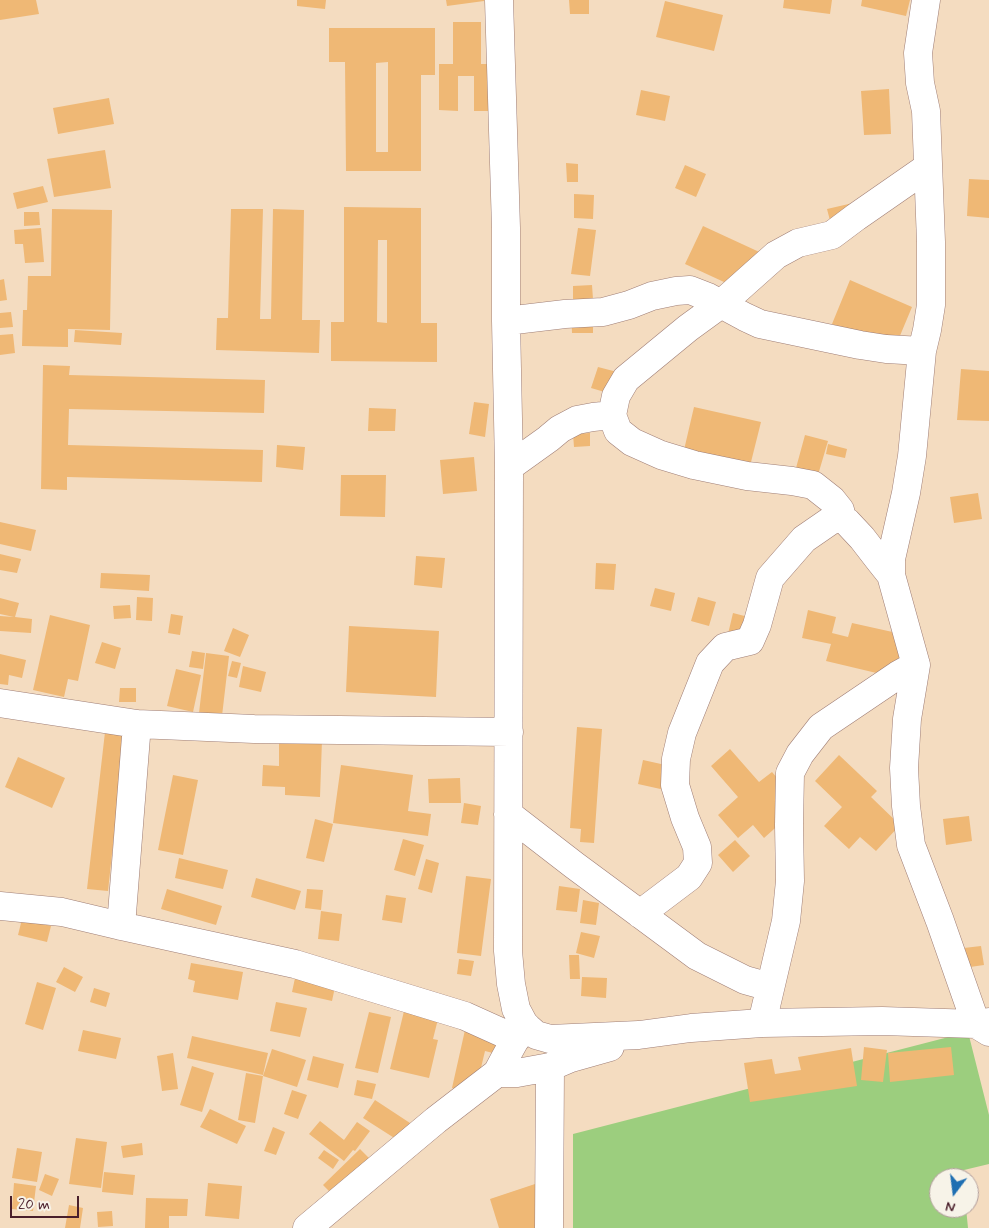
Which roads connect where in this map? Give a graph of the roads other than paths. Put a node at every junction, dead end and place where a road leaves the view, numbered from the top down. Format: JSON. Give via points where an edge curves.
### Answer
{"nodes":[{"id":1,"x":500,"y":0,"type":"edge"},
{"id":2,"x":926,"y":0,"type":"edge"},
{"id":3,"x":928,"y":167,"type":"junction"},
{"id":4,"x":721,"y":304,"type":"junction"},
{"id":5,"x":506,"y":321,"type":"junction"},
{"id":6,"x":922,"y":351,"type":"junction"},
{"id":7,"x":612,"y":415,"type":"junction"},
{"id":8,"x":509,"y":467,"type":"junction"},
{"id":9,"x":842,"y":519,"type":"junction"},
{"id":10,"x":891,"y":575,"type":"junction"},
{"id":11,"x":916,"y":665,"type":"junction"},
{"id":12,"x":0,"y":703,"type":"edge"},
{"id":13,"x":137,"y":724,"type":"junction"},
{"id":14,"x":509,"y":732,"type":"junction"},
{"id":15,"x":508,"y":814,"type":"junction"},
{"id":16,"x":0,"y":906,"type":"edge"},
{"id":17,"x":640,"y":914,"type":"junction"},
{"id":18,"x":120,"y":926,"type":"junction"},
{"id":19,"x":770,"y":987,"type":"junction"},
{"id":20,"x":762,"y":1023,"type":"junction"},
{"id":21,"x":985,"y":1026,"type":"edge"},
{"id":22,"x":520,"y":1032,"type":"junction"},
{"id":23,"x":639,"y":1035,"type":"junction"},
{"id":24,"x":550,"y":1068,"type":"junction"},
{"id":25,"x":497,"y":1073,"type":"junction"},
{"id":26,"x":307,"y":1228,"type":"edge"},
{"id":27,"x":549,"y":1228,"type":"edge"}],
"edges":[{"from":1,"to":5,"type":"street"},
{"from":2,"to":3,"type":"street","via":[[918,53],[926,111]]},
{"from":3,"to":4,"type":"street","via":[[832,235],[798,243],[776,255]]},
{"from":3,"to":6,"type":"street","via":[[931,304]]},
{"from":4,"to":5,"type":"street","via":[[690,290],[676,290],[603,312]]},
{"from":4,"to":6,"type":"street","via":[[760,324],[860,345]]},
{"from":4,"to":7,"type":"street","via":[[626,379],[616,396]]},
{"from":5,"to":8,"type":"street"},
{"from":6,"to":10,"type":"street","via":[[912,456],[891,559]]},
{"from":7,"to":8,"type":"street","via":[[577,420]]},
{"from":7,"to":9,"type":"street","via":[[618,431],[632,442],[661,455],[747,476],[813,485],[836,505]]},
{"from":8,"to":14,"type":"street"},
{"from":9,"to":10,"type":"street","via":[[862,538]]},
{"from":9,"to":17,"type":"street","via":[[834,519],[804,539],[770,578],[750,641],[725,647],[710,663],[682,733],[676,759],[675,785],[697,847],[698,863],[689,878]]},
{"from":10,"to":11,"type":"street"},
{"from":11,"to":19,"type":"street","via":[[821,727],[790,773],[790,881],[786,922]]},
{"from":11,"to":21,"type":"street","via":[[907,719],[904,768],[911,845]]},
{"from":12,"to":13,"type":"street"},
{"from":13,"to":14,"type":"street"},
{"from":13,"to":18,"type":"street"},
{"from":14,"to":15,"type":"street"},
{"from":15,"to":17,"type":"street"},
{"from":15,"to":22,"type":"street","via":[[508,951]]},
{"from":16,"to":18,"type":"street","via":[[62,912]]},
{"from":17,"to":19,"type":"street","via":[[697,956],[744,980]]},
{"from":18,"to":22,"type":"street","via":[[295,964]]},
{"from":19,"to":20,"type":"street"},
{"from":20,"to":21,"type":"street","via":[[882,1021]]},
{"from":20,"to":23,"type":"street"},
{"from":22,"to":23,"type":"street","via":[[550,1039]]},
{"from":22,"to":25,"type":"street"},
{"from":23,"to":24,"type":"street"},
{"from":24,"to":25,"type":"street"},
{"from":24,"to":27,"type":"street"},
{"from":25,"to":26,"type":"street"}]}
